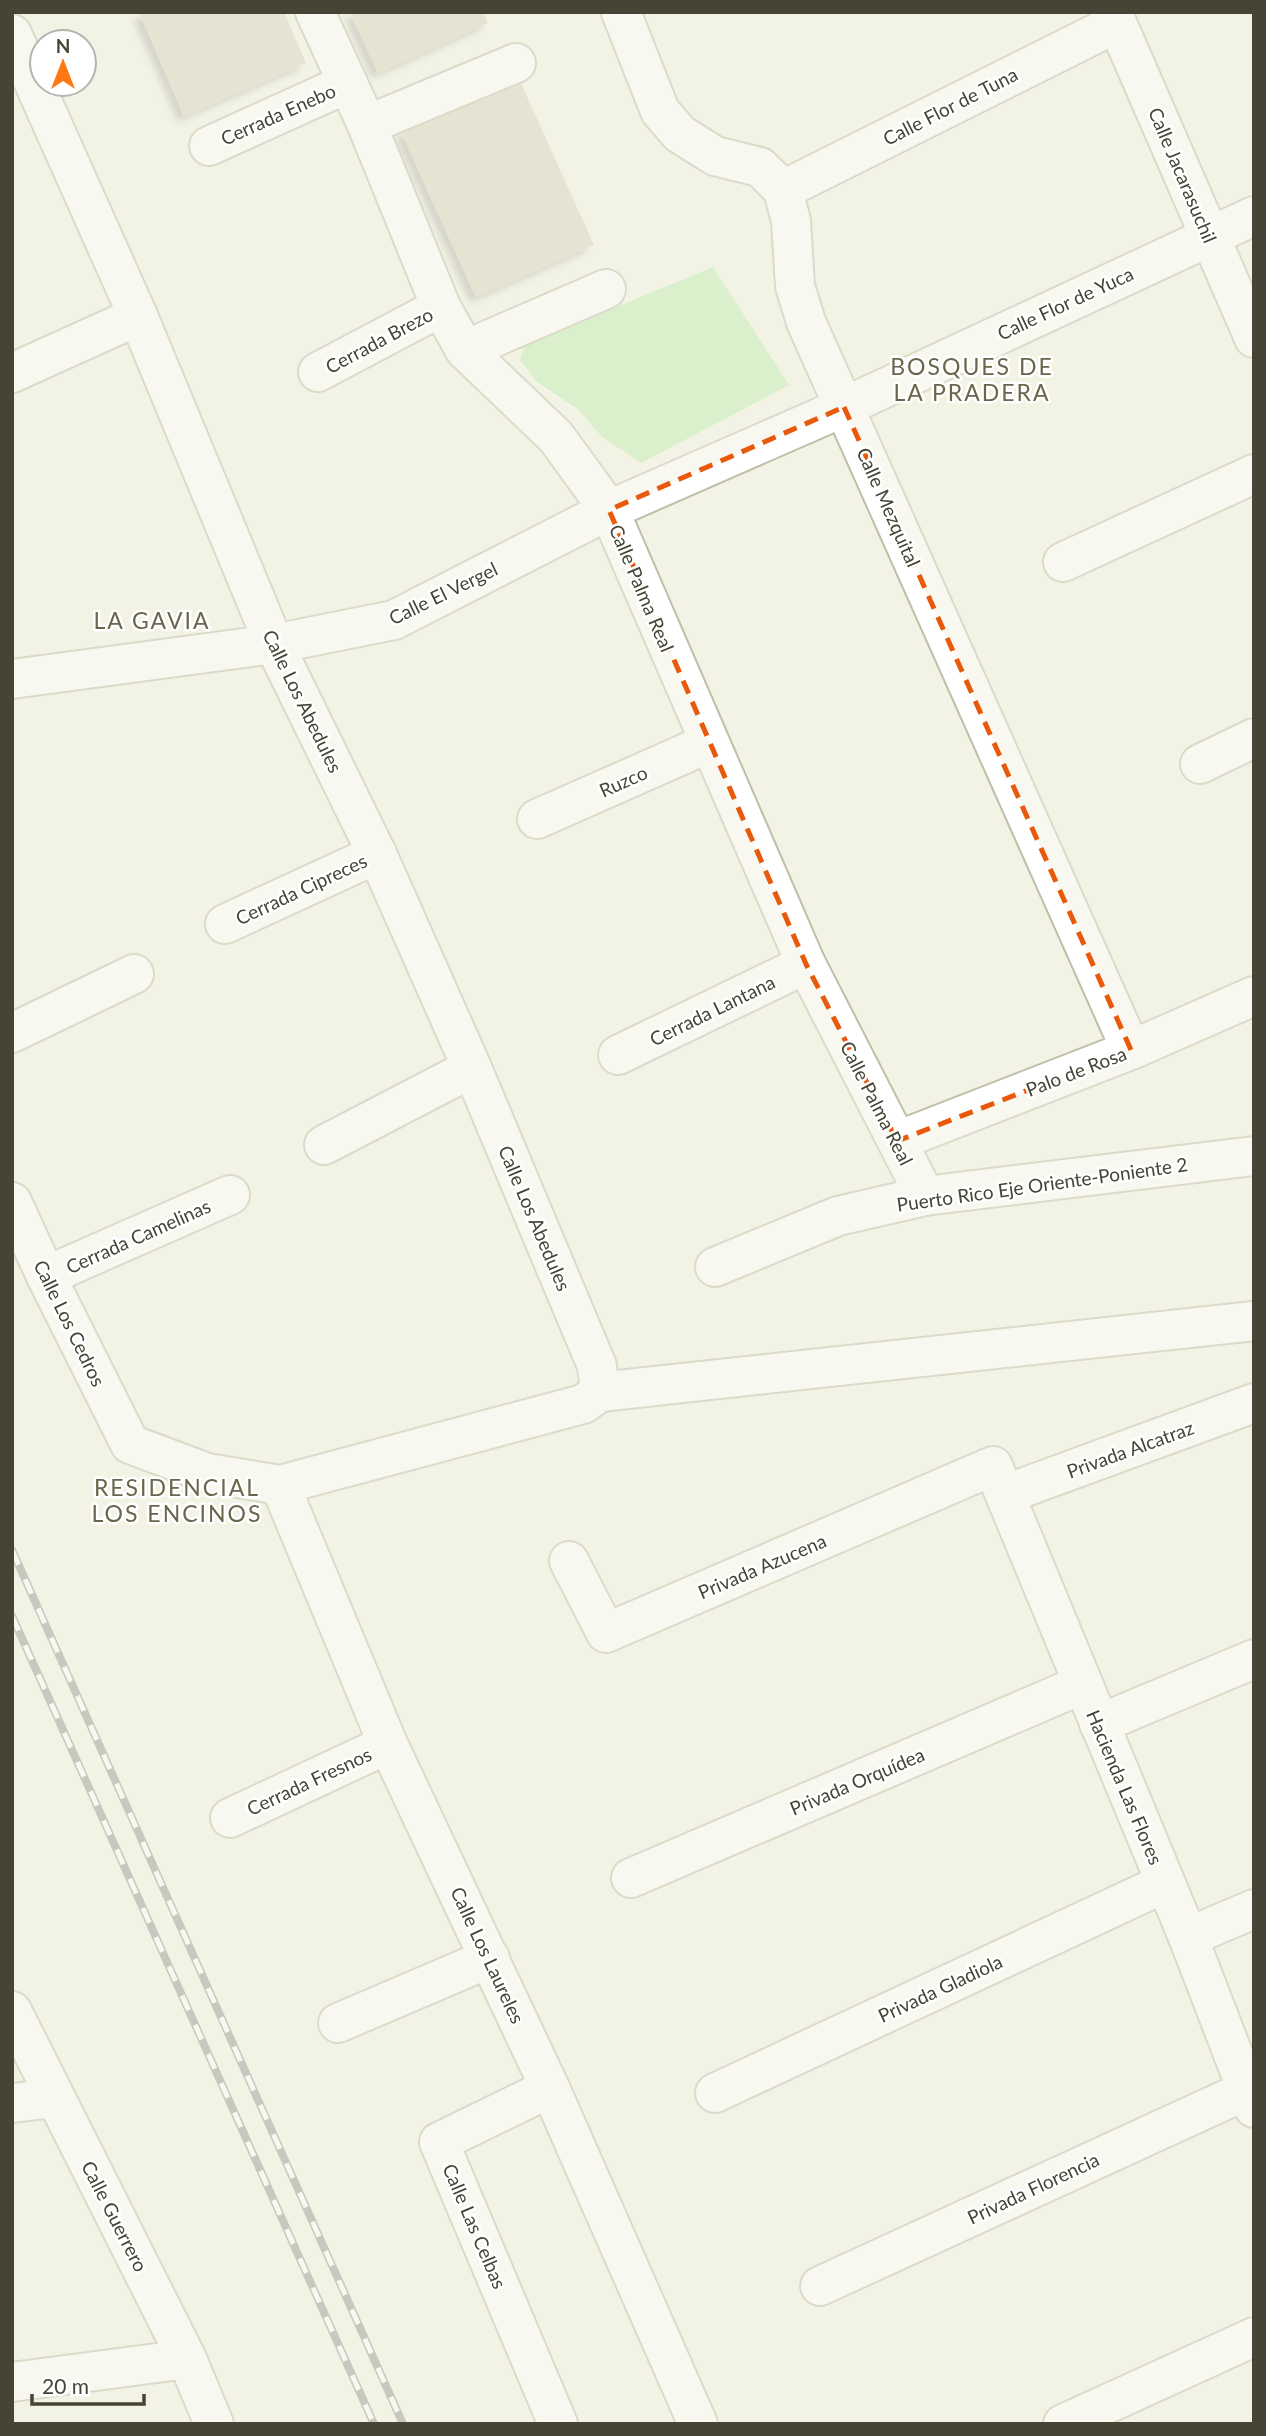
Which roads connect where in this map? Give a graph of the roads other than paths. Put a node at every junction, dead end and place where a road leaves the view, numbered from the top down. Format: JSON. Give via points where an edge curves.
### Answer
{"nodes":[{"id":1,"x":315,"y":12,"type":"edge"},
{"id":2,"x":621,"y":12,"type":"edge"},
{"id":3,"x":1114,"y":17,"type":"edge"},
{"id":4,"x":12,"y":34,"type":"edge"},
{"id":5,"x":516,"y":63,"type":"dead end"},
{"id":6,"x":348,"y":83,"type":"junction"},
{"id":7,"x":25,"y":100,"type":"edge"},
{"id":8,"x":367,"y":125,"type":"junction"},
{"id":9,"x":209,"y":146,"type":"dead end"},
{"id":10,"x":783,"y":190,"type":"junction"},
{"id":11,"x":1254,"y":216,"type":"edge"},
{"id":12,"x":1209,"y":235,"type":"junction"},
{"id":13,"x":606,"y":289,"type":"dead end"},
{"id":14,"x":440,"y":307,"type":"junction"},
{"id":15,"x":138,"y":316,"type":"junction"},
{"id":16,"x":1254,"y":338,"type":"edge"},
{"id":17,"x":465,"y":351,"type":"junction"},
{"id":18,"x":318,"y":372,"type":"dead end"},
{"id":19,"x":12,"y":373,"type":"edge"},
{"id":20,"x":844,"y":407,"type":"junction"},
{"id":21,"x":1254,"y":474,"type":"edge"},
{"id":22,"x":609,"y":510,"type":"junction"},
{"id":23,"x":1063,"y":562,"type":"dead end"},
{"id":24,"x":274,"y":644,"type":"junction"},
{"id":25,"x":12,"y":679,"type":"edge"},
{"id":26,"x":1254,"y":738,"type":"edge"},
{"id":27,"x":709,"y":743,"type":"junction"},
{"id":28,"x":1200,"y":764,"type":"dead end"},
{"id":29,"x":537,"y":819,"type":"dead end"},
{"id":30,"x":377,"y":854,"type":"junction"},
{"id":31,"x":225,"y":924,"type":"dead end"},
{"id":32,"x":806,"y":964,"type":"junction"},
{"id":33,"x":134,"y":974,"type":"dead end"},
{"id":34,"x":1254,"y":996,"type":"edge"},
{"id":35,"x":12,"y":1033,"type":"edge"},
{"id":36,"x":1131,"y":1050,"type":"junction"},
{"id":37,"x":618,"y":1055,"type":"dead end"},
{"id":38,"x":472,"y":1068,"type":"junction"},
{"id":39,"x":897,"y":1141,"type":"junction"},
{"id":40,"x":324,"y":1145,"type":"dead end"},
{"id":41,"x":1254,"y":1156,"type":"edge"},
{"id":42,"x":230,"y":1195,"type":"dead end"},
{"id":43,"x":925,"y":1196,"type":"junction"},
{"id":44,"x":12,"y":1202,"type":"edge"},
{"id":45,"x":716,"y":1267,"type":"dead end"},
{"id":46,"x":46,"y":1276,"type":"junction"},
{"id":47,"x":1254,"y":1321,"type":"edge"},
{"id":48,"x":598,"y":1379,"type":"junction"},
{"id":49,"x":1254,"y":1403,"type":"edge"},
{"id":50,"x":1000,"y":1480,"type":"junction"},
{"id":51,"x":280,"y":1485,"type":"junction"},
{"id":52,"x":569,"y":1561,"type":"dead end"},
{"id":53,"x":1254,"y":1659,"type":"edge"},
{"id":54,"x":1083,"y":1684,"type":"junction"},
{"id":55,"x":1099,"y":1724,"type":"junction"},
{"id":56,"x":388,"y":1744,"type":"junction"},
{"id":57,"x":230,"y":1818,"type":"dead end"},
{"id":58,"x":631,"y":1878,"type":"dead end"},
{"id":59,"x":1165,"y":1883,"type":"junction"},
{"id":60,"x":1254,"y":1909,"type":"edge"},
{"id":61,"x":1188,"y":1937,"type":"junction"},
{"id":62,"x":490,"y":1958,"type":"junction"},
{"id":63,"x":12,"y":2011,"type":"edge"},
{"id":64,"x":338,"y":2023,"type":"dead end"},
{"id":65,"x":550,"y":2088,"type":"junction"},
{"id":66,"x":716,"y":2092,"type":"dead end"},
{"id":67,"x":55,"y":2098,"type":"junction"},
{"id":68,"x":1250,"y":2099,"type":"edge"},
{"id":69,"x":12,"y":2103,"type":"edge"},
{"id":70,"x":820,"y":2286,"type":"dead end"},
{"id":71,"x":1254,"y":2337,"type":"edge"},
{"id":72,"x":187,"y":2358,"type":"junction"},
{"id":73,"x":12,"y":2382,"type":"edge"},
{"id":74,"x":214,"y":2424,"type":"edge"},
{"id":75,"x":558,"y":2424,"type":"edge"},
{"id":76,"x":698,"y":2424,"type":"edge"},
{"id":77,"x":1063,"y":2424,"type":"edge"}],
"edges":[{"from":1,"to":6,"type":"street","name":"Calle Palma Real"},
{"from":2,"to":10,"type":"street","via":[[660,111],[680,134],[716,156],[760,167]]},
{"from":3,"to":10,"type":"street","name":"Calle Flor de Tuna"},
{"from":3,"to":12,"type":"street","name":"Calle Jacarasuchil"},
{"from":4,"to":7,"type":"street","name":"Calle Los Abedules"},
{"from":5,"to":8,"type":"street"},
{"from":6,"to":8,"type":"street","name":"Calle Palma Real"},
{"from":6,"to":9,"type":"street","name":"Cerrada Enebo"},
{"from":7,"to":15,"type":"street","name":"Calle Los Abedules"},
{"from":8,"to":14,"type":"street","name":"Calle Palma Real"},
{"from":10,"to":20,"type":"street","name":"Calle Mezquital","via":[[791,221],[795,286]]},
{"from":11,"to":12,"type":"street","name":"Calle Flor de Yuca"},
{"from":12,"to":16,"type":"street","name":"Calle Jacarasuchil"},
{"from":12,"to":20,"type":"street","name":"Calle Flor de Yuca"},
{"from":13,"to":17,"type":"street"},
{"from":14,"to":17,"type":"street","name":"Calle Palma Real"},
{"from":14,"to":18,"type":"street","name":"Cerrada Brezo"},
{"from":15,"to":19,"type":"street"},
{"from":15,"to":24,"type":"street","name":"Calle Los Abedules"},
{"from":17,"to":22,"type":"street","name":"Calle Palma Real","via":[[556,437]]},
{"from":20,"to":22,"type":"street","name":"Calle El Vergel"},
{"from":20,"to":36,"type":"street","name":"Calle Mezquital"},
{"from":21,"to":23,"type":"street"},
{"from":22,"to":24,"type":"street","name":"Calle El Vergel","via":[[394,620]]},
{"from":22,"to":27,"type":"street","name":"Calle Palma Real"},
{"from":24,"to":25,"type":"street","name":"Calle El Vergel"},
{"from":24,"to":30,"type":"street","name":"Calle Los Abedules"},
{"from":26,"to":28,"type":"street"},
{"from":27,"to":29,"type":"street","name":"Ruzco"},
{"from":27,"to":32,"type":"street","name":"Calle Palma Real"},
{"from":30,"to":31,"type":"street","name":"Cerrada Cipreces"},
{"from":30,"to":38,"type":"street","name":"Calle Los Abedules"},
{"from":32,"to":37,"type":"street","name":"Cerrada Lantana"},
{"from":32,"to":39,"type":"street","name":"Calle Palma Real"},
{"from":33,"to":35,"type":"street"},
{"from":34,"to":36,"type":"street","name":"Palo de Rosa"},
{"from":36,"to":39,"type":"street","name":"Palo de Rosa"},
{"from":38,"to":40,"type":"street"},
{"from":38,"to":48,"type":"street","name":"Calle Los Abedules"},
{"from":39,"to":43,"type":"street","name":"Calle Palma Real"},
{"from":41,"to":43,"type":"street","name":"Puerto Rico Eje Oriente-Poniente 2"},
{"from":42,"to":46,"type":"street","name":"Cerrada Camelinas"},
{"from":43,"to":45,"type":"street","name":"Puerto Rico Eje Oriente-Poniente 2","via":[[838,1216]]},
{"from":44,"to":46,"type":"street","name":"Calle Los Cedros"},
{"from":46,"to":51,"type":"street","name":"Calle Los Cedros","via":[[130,1444],[207,1472]]},
{"from":47,"to":48,"type":"street"},
{"from":48,"to":51,"type":"street","via":[[583,1404]]},
{"from":49,"to":50,"type":"street","name":"Privada Alcatraz"},
{"from":50,"to":52,"type":"street","name":"Privada Azucena","via":[[606,1633]]},
{"from":50,"to":54,"type":"street","name":"Hacienda Las Flores"},
{"from":51,"to":56,"type":"street","name":"Calle Los Laureles"},
{"from":53,"to":55,"type":"street"},
{"from":54,"to":55,"type":"street","name":"Hacienda Las Flores"},
{"from":54,"to":58,"type":"street","name":"Privada Orquídea"},
{"from":55,"to":59,"type":"street","name":"Hacienda Las Flores"},
{"from":56,"to":57,"type":"street","name":"Cerrada Fresnos"},
{"from":56,"to":62,"type":"street","name":"Calle Los Laureles"},
{"from":59,"to":61,"type":"street","name":"Hacienda Las Flores"},
{"from":59,"to":66,"type":"street","name":"Privada Gladiola"},
{"from":60,"to":61,"type":"street"},
{"from":61,"to":68,"type":"street","name":"Hacienda Las Flores"},
{"from":62,"to":64,"type":"street"},
{"from":62,"to":65,"type":"street","name":"Calle Los Laureles"},
{"from":63,"to":67,"type":"street","name":"Calle Guerrero"},
{"from":65,"to":75,"type":"street","name":"Calle Las Celbas","via":[[439,2142]]},
{"from":65,"to":76,"type":"street","name":"Calle Los Laureles"},
{"from":67,"to":69,"type":"street"},
{"from":67,"to":72,"type":"street","name":"Calle Guerrero"},
{"from":68,"to":70,"type":"street","name":"Privada Florencia"},
{"from":71,"to":77,"type":"street"},
{"from":72,"to":73,"type":"street"},
{"from":72,"to":74,"type":"street","name":"Calle Guerrero"}]}
